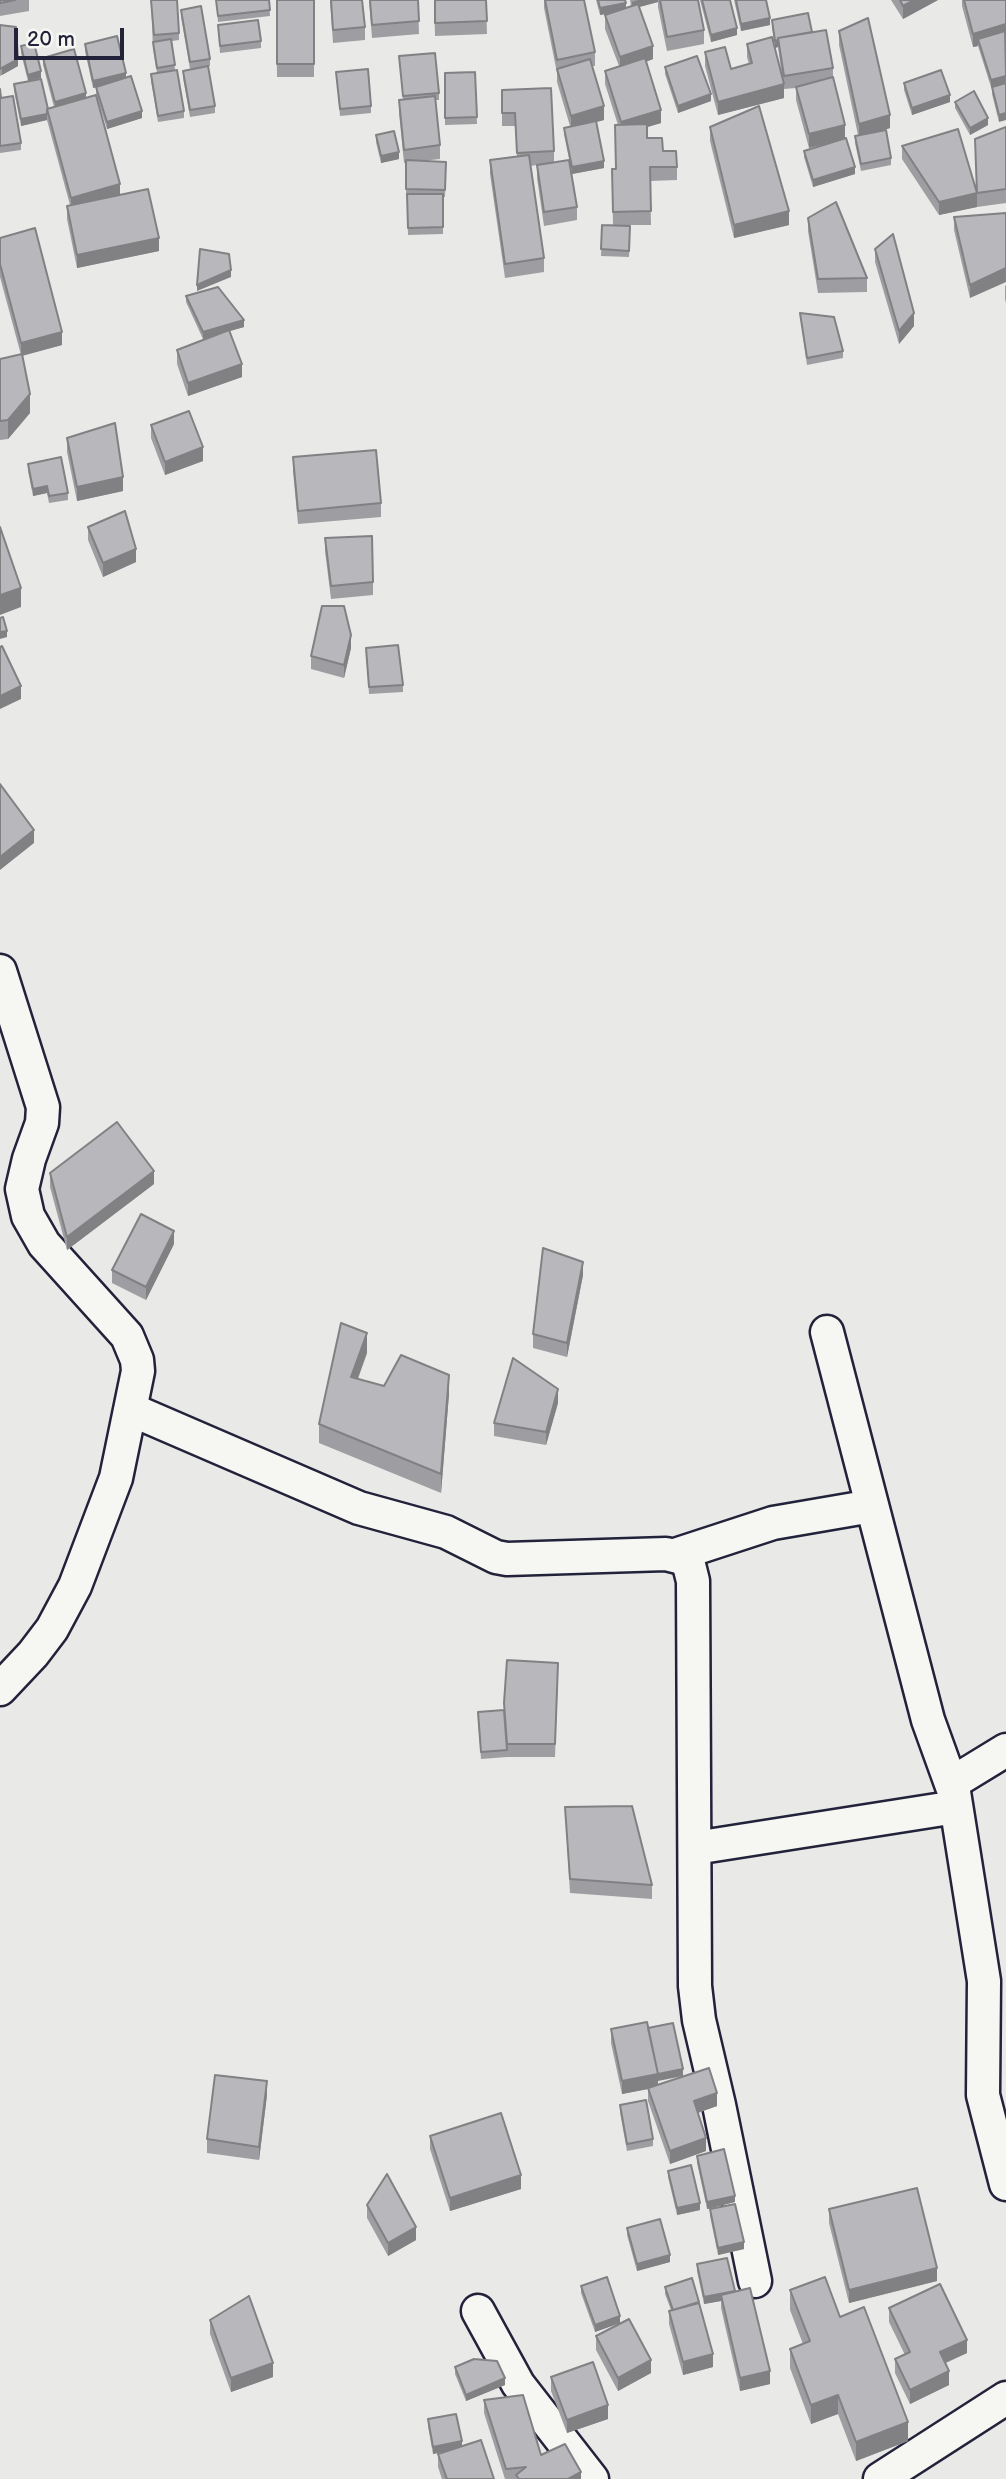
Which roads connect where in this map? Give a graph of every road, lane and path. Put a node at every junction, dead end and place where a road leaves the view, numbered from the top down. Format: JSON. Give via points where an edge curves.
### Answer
{"nodes":[{"id":1,"x":0,"y":971,"type":"edge"},
{"id":2,"x":827,"y":1332,"type":"dead end"},
{"id":3,"x":132,"y":1409,"type":"junction"},
{"id":4,"x":872,"y":1506,"type":"junction"},
{"id":5,"x":675,"y":1555,"type":"junction"},
{"id":6,"x":0,"y":1689,"type":"edge"},
{"id":7,"x":1006,"y":1750,"type":"edge"},
{"id":8,"x":954,"y":1795,"type":"junction"},
{"id":9,"x":695,"y":1848,"type":"junction"},
{"id":10,"x":1006,"y":2184,"type":"edge"},
{"id":11,"x":755,"y":2281,"type":"dead end"},
{"id":12,"x":478,"y":2311,"type":"dead end"},
{"id":13,"x":1006,"y":2398,"type":"edge"},
{"id":14,"x":592,"y":2479,"type":"edge"},
{"id":15,"x":880,"y":2479,"type":"edge"}],
"edges":[{"from":1,"to":3,"type":"street","via":[[43,1107],[24,1179],[24,1205],[44,1244],[127,1336],[138,1371]]},
{"from":2,"to":4,"type":"street"},
{"from":3,"to":5,"type":"street","via":[[359,1507],[446,1532],[496,1557]]},
{"from":3,"to":6,"type":"street","via":[[116,1478],[75,1586],[40,1646]]},
{"from":4,"to":5,"type":"street","via":[[773,1523]]},
{"from":4,"to":8,"type":"street","via":[[928,1720]]},
{"from":5,"to":9,"type":"street","via":[[689,1565],[693,1581]]},
{"from":7,"to":8,"type":"street"},
{"from":8,"to":9,"type":"street"},
{"from":8,"to":10,"type":"street","via":[[984,1982],[983,2095]]},
{"from":9,"to":11,"type":"street","via":[[699,2020]]},
{"from":12,"to":14,"type":"street","via":[[518,2384]]},
{"from":13,"to":15,"type":"street"}]}
